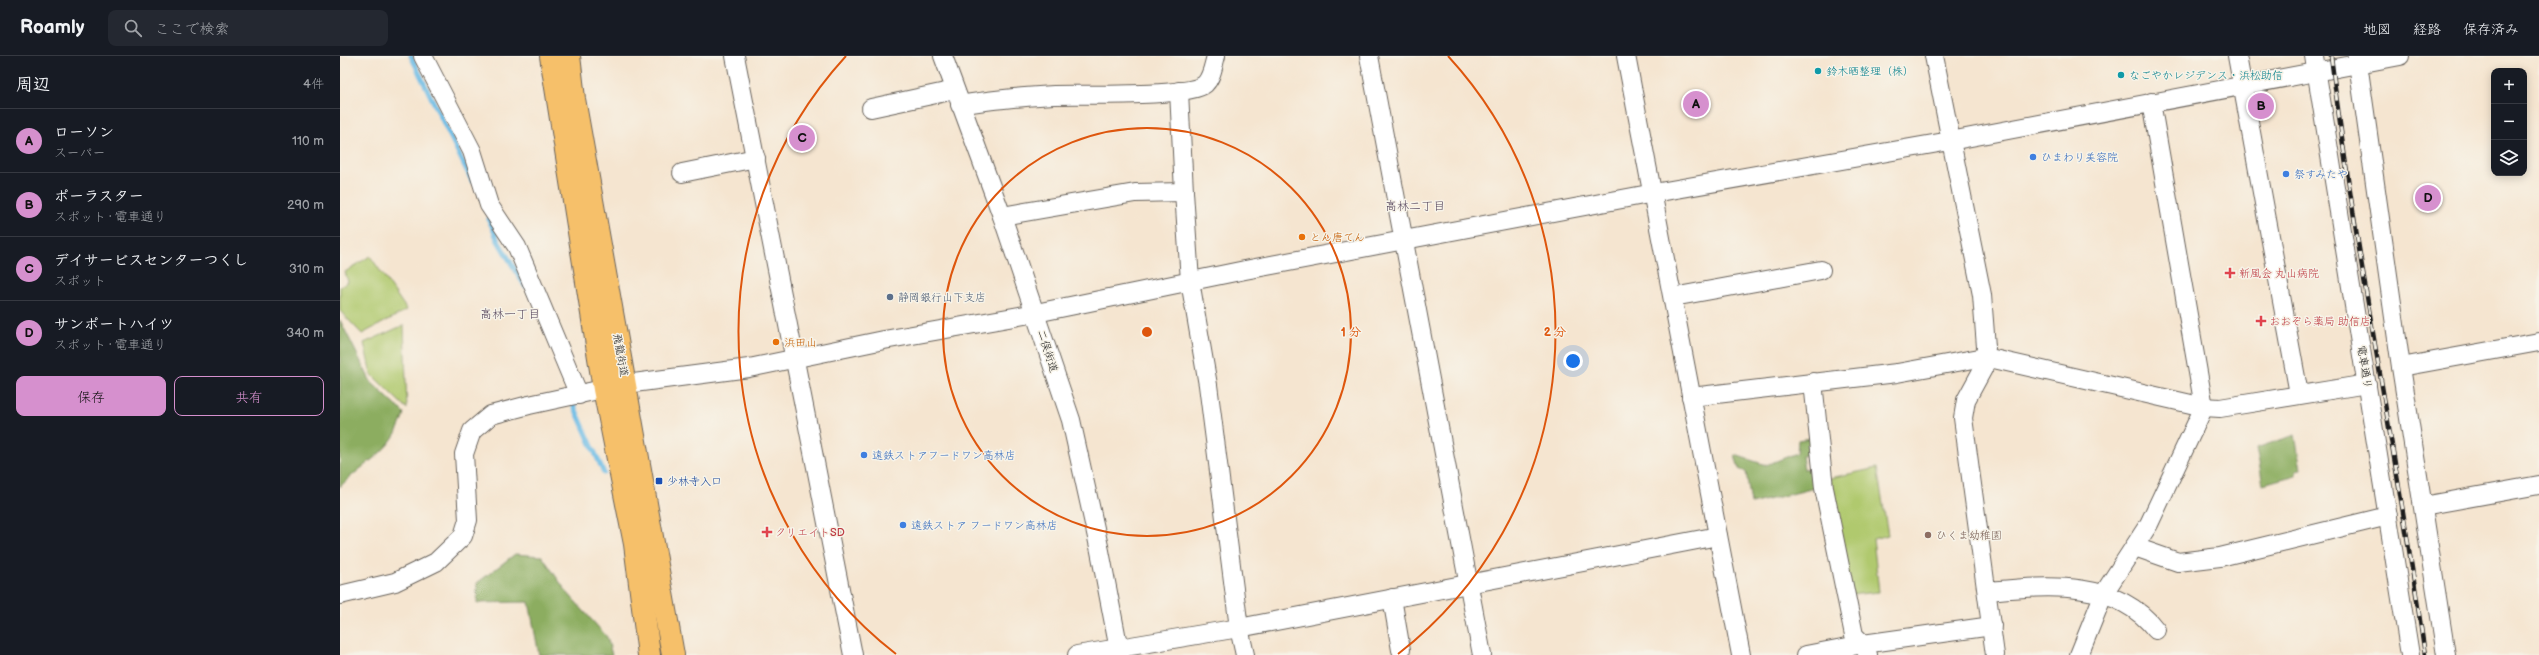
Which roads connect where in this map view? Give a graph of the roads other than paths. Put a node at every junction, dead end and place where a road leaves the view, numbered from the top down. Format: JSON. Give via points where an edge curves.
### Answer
{"nodes":[{"id":1,"x":423,"y":56,"type":"edge"},
{"id":2,"x":552,"y":56,"type":"edge"},
{"id":3,"x":569,"y":56,"type":"edge"},
{"id":4,"x":735,"y":56,"type":"edge"},
{"id":5,"x":943,"y":56,"type":"edge"},
{"id":6,"x":1216,"y":56,"type":"edge"},
{"id":7,"x":1369,"y":56,"type":"edge"},
{"id":8,"x":1626,"y":56,"type":"edge"},
{"id":9,"x":1934,"y":56,"type":"edge"},
{"id":10,"x":2238,"y":56,"type":"edge"},
{"id":11,"x":2400,"y":56,"type":"edge"},
{"id":12,"x":2358,"y":60,"type":"edge"},
{"id":13,"x":2315,"y":63,"type":"edge"},
{"id":14,"x":2243,"y":84,"type":"junction"},
{"id":15,"x":1180,"y":91,"type":"junction"},
{"id":16,"x":957,"y":97,"type":"junction"},
{"id":17,"x":2151,"y":102,"type":"junction"},
{"id":18,"x":871,"y":108,"type":"dead end"},
{"id":19,"x":1950,"y":141,"type":"junction"},
{"id":20,"x":756,"y":158,"type":"junction"},
{"id":21,"x":682,"y":173,"type":"dead end"},
{"id":22,"x":1184,"y":192,"type":"junction"},
{"id":23,"x":1654,"y":193,"type":"junction"},
{"id":24,"x":1002,"y":216,"type":"junction"},
{"id":25,"x":1403,"y":242,"type":"junction"},
{"id":26,"x":1821,"y":270,"type":"dead end"},
{"id":27,"x":1190,"y":281,"type":"junction"},
{"id":28,"x":1672,"y":297,"type":"junction"},
{"id":29,"x":1036,"y":313,"type":"junction"},
{"id":30,"x":2539,"y":342,"type":"edge"},
{"id":31,"x":1985,"y":357,"type":"junction"},
{"id":32,"x":795,"y":358,"type":"junction"},
{"id":33,"x":2401,"y":367,"type":"junction"},
{"id":34,"x":1813,"y":382,"type":"junction"},
{"id":35,"x":626,"y":384,"type":"junction"},
{"id":36,"x":2367,"y":384,"type":"junction"},
{"id":37,"x":604,"y":389,"type":"junction"},
{"id":38,"x":2299,"y":394,"type":"junction"},
{"id":39,"x":573,"y":397,"type":"junction"},
{"id":40,"x":1691,"y":397,"type":"junction"},
{"id":41,"x":2204,"y":407,"type":"junction"},
{"id":42,"x":2539,"y":485,"type":"edge"},
{"id":43,"x":2423,"y":506,"type":"junction"},
{"id":44,"x":2388,"y":516,"type":"junction"},
{"id":45,"x":1718,"y":536,"type":"junction"},
{"id":46,"x":2135,"y":547,"type":"junction"},
{"id":47,"x":1468,"y":583,"type":"junction"},
{"id":48,"x":1988,"y":591,"type":"junction"},
{"id":49,"x":2104,"y":593,"type":"junction"},
{"id":50,"x":340,"y":594,"type":"edge"},
{"id":51,"x":1392,"y":598,"type":"junction"},
{"id":52,"x":1992,"y":626,"type":"junction"},
{"id":53,"x":1239,"y":628,"type":"junction"},
{"id":54,"x":2156,"y":630,"type":"dead end"},
{"id":55,"x":1401,"y":650,"type":"dead end"},
{"id":56,"x":1865,"y":650,"type":"edge"},
{"id":57,"x":1119,"y":651,"type":"edge"},
{"id":58,"x":2081,"y":654,"type":"edge"},
{"id":59,"x":649,"y":655,"type":"edge"},
{"id":60,"x":673,"y":655,"type":"edge"},
{"id":61,"x":853,"y":655,"type":"edge"},
{"id":62,"x":1077,"y":655,"type":"edge"},
{"id":63,"x":1245,"y":655,"type":"edge"},
{"id":64,"x":1482,"y":655,"type":"edge"},
{"id":65,"x":1741,"y":655,"type":"edge"},
{"id":66,"x":1806,"y":655,"type":"edge"},
{"id":67,"x":1995,"y":655,"type":"edge"},
{"id":68,"x":2410,"y":655,"type":"edge"},
{"id":69,"x":2446,"y":655,"type":"edge"}],
"edges":[{"from":1,"to":39,"type":"street","via":[[472,151],[489,205],[517,247]]},
{"from":2,"to":37,"type":"highway","name":"飛龍街道"},
{"from":3,"to":35,"type":"highway","name":"飛龍街道","via":[[574,99]]},
{"from":4,"to":20,"type":"street"},
{"from":5,"to":16,"type":"street","name":"二俣街道"},
{"from":6,"to":15,"type":"street","via":[[1211,75],[1204,85]]},
{"from":7,"to":25,"type":"street"},
{"from":8,"to":23,"type":"street"},
{"from":9,"to":19,"type":"street"},
{"from":10,"to":14,"type":"street"},
{"from":11,"to":12,"type":"street"},
{"from":12,"to":13,"type":"street"},
{"from":12,"to":33,"type":"street"},
{"from":13,"to":14,"type":"street"},
{"from":13,"to":36,"type":"street","name":"電車通り"},
{"from":14,"to":17,"type":"street"},
{"from":14,"to":38,"type":"street"},
{"from":15,"to":16,"type":"street","via":[[985,100]]},
{"from":15,"to":22,"type":"street"},
{"from":16,"to":18,"type":"street"},
{"from":16,"to":24,"type":"street","name":"二俣街道"},
{"from":17,"to":19,"type":"street"},
{"from":17,"to":41,"type":"street"},
{"from":19,"to":23,"type":"street"},
{"from":19,"to":31,"type":"street","via":[[1982,295]]},
{"from":20,"to":21,"type":"street"},
{"from":20,"to":32,"type":"street"},
{"from":22,"to":24,"type":"street","via":[[1135,193]]},
{"from":22,"to":27,"type":"street"},
{"from":23,"to":25,"type":"street"},
{"from":23,"to":28,"type":"street"},
{"from":24,"to":29,"type":"street","name":"二俣街道"},
{"from":25,"to":27,"type":"street"},
{"from":25,"to":47,"type":"street"},
{"from":26,"to":28,"type":"street"},
{"from":27,"to":29,"type":"street"},
{"from":27,"to":53,"type":"street","via":[[1208,385]]},
{"from":28,"to":40,"type":"street"},
{"from":29,"to":32,"type":"street"},
{"from":29,"to":57,"type":"street","name":"二俣街道","via":[[1071,420]]},
{"from":30,"to":33,"type":"street"},
{"from":31,"to":34,"type":"street","via":[[1897,373]]},
{"from":31,"to":41,"type":"street"},
{"from":31,"to":48,"type":"street","via":[[1984,367],[1966,400],[1963,418]]},
{"from":32,"to":35,"type":"street","via":[[749,368]]},
{"from":32,"to":61,"type":"street"},
{"from":33,"to":43,"type":"street"},
{"from":34,"to":40,"type":"street"},
{"from":34,"to":56,"type":"street","via":[[1824,488],[1854,634]]},
{"from":35,"to":37,"type":"street"},
{"from":35,"to":60,"type":"highway","name":"飛龍街道"},
{"from":36,"to":38,"type":"street"},
{"from":36,"to":44,"type":"street","name":"電車通り"},
{"from":37,"to":39,"type":"street"},
{"from":37,"to":59,"type":"highway","name":"飛龍街道","via":[[635,544]]},
{"from":38,"to":41,"type":"street","via":[[2220,408]]},
{"from":39,"to":50,"type":"street","via":[[491,415],[472,431],[464,454],[468,520],[462,536],[436,562],[395,582]]},
{"from":40,"to":45,"type":"street"},
{"from":41,"to":46,"type":"street","via":[[2149,524]]},
{"from":42,"to":43,"type":"street"},
{"from":43,"to":69,"type":"street"},
{"from":44,"to":46,"type":"street","via":[[2220,556],[2178,562]]},
{"from":44,"to":68,"type":"street","name":"電車通り"},
{"from":45,"to":47,"type":"street"},
{"from":45,"to":65,"type":"street"},
{"from":46,"to":49,"type":"street"},
{"from":47,"to":51,"type":"street"},
{"from":47,"to":64,"type":"street"},
{"from":48,"to":49,"type":"street","via":[[2042,586]]},
{"from":48,"to":52,"type":"street"},
{"from":49,"to":54,"type":"street","via":[[2144,614]]},
{"from":49,"to":58,"type":"street"},
{"from":51,"to":53,"type":"street"},
{"from":51,"to":55,"type":"street"},
{"from":52,"to":56,"type":"street"},
{"from":52,"to":67,"type":"street"},
{"from":53,"to":57,"type":"street"},
{"from":53,"to":63,"type":"street"},
{"from":56,"to":66,"type":"street"},
{"from":57,"to":62,"type":"street"}]}
